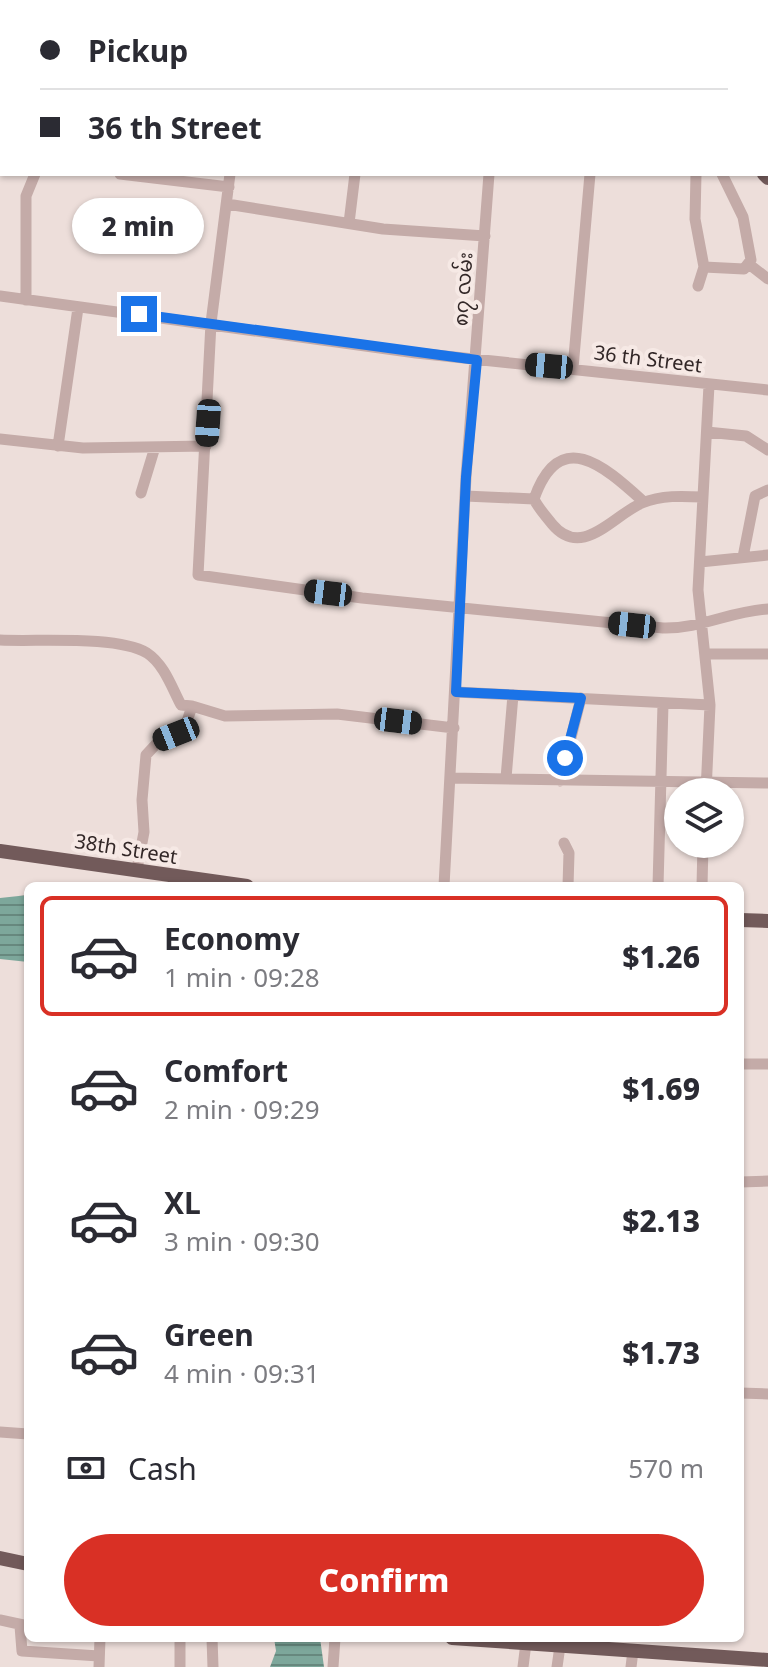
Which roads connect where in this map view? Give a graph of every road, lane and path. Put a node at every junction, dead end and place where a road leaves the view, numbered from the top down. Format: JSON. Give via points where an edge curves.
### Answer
{"nodes":[{"id":1,"x":34,"y":176,"type":"edge"},
{"id":2,"x":137,"y":176,"type":"edge"},
{"id":3,"x":230,"y":176,"type":"edge"},
{"id":4,"x":355,"y":176,"type":"edge"},
{"id":5,"x":489,"y":176,"type":"edge"},
{"id":6,"x":590,"y":176,"type":"edge"},
{"id":7,"x":696,"y":176,"type":"edge"},
{"id":8,"x":723,"y":176,"type":"edge"},
{"id":9,"x":229,"y":187,"type":"junction"},
{"id":10,"x":227,"y":204,"type":"junction"},
{"id":11,"x":349,"y":223,"type":"junction"},
{"id":12,"x":485,"y":236,"type":"junction"},
{"id":13,"x":750,"y":265,"type":"junction"},
{"id":14,"x":704,"y":267,"type":"junction"},
{"id":15,"x":768,"y":279,"type":"edge"},
{"id":16,"x":698,"y":286,"type":"dead end"},
{"id":17,"x":0,"y":296,"type":"edge"},
{"id":18,"x":26,"y":300,"type":"junction"},
{"id":19,"x":78,"y":308,"type":"junction"},
{"id":20,"x":211,"y":323,"type":"junction"},
{"id":21,"x":477,"y":360,"type":"junction"},
{"id":22,"x":573,"y":368,"type":"junction"},
{"id":23,"x":709,"y":385,"type":"junction"},
{"id":24,"x":768,"y":390,"type":"edge"},
{"id":25,"x":707,"y":432,"type":"junction"},
{"id":26,"x":0,"y":439,"type":"edge"},
{"id":27,"x":58,"y":446,"type":"junction"},
{"id":28,"x":206,"y":446,"type":"junction"},
{"id":29,"x":155,"y":447,"type":"junction"},
{"id":30,"x":768,"y":450,"type":"edge"},
{"id":31,"x":768,"y":490,"type":"edge"},
{"id":32,"x":141,"y":493,"type":"dead end"},
{"id":33,"x":465,"y":496,"type":"junction"},
{"id":34,"x":703,"y":497,"type":"junction"},
{"id":35,"x":534,"y":499,"type":"junction"},
{"id":36,"x":644,"y":502,"type":"junction"},
{"id":37,"x":768,"y":555,"type":"edge"},
{"id":38,"x":743,"y":557,"type":"junction"},
{"id":39,"x":700,"y":562,"type":"junction"},
{"id":40,"x":460,"y":606,"type":"junction"},
{"id":41,"x":768,"y":609,"type":"edge"},
{"id":42,"x":700,"y":626,"type":"junction"},
{"id":43,"x":0,"y":640,"type":"edge"},
{"id":44,"x":707,"y":654,"type":"junction"},
{"id":45,"x":768,"y":654,"type":"edge"},
{"id":46,"x":456,"y":692,"type":"junction"},
{"id":47,"x":513,"y":695,"type":"junction"},
{"id":48,"x":581,"y":698,"type":"junction"},
{"id":49,"x":663,"y":704,"type":"junction"},
{"id":50,"x":710,"y":705,"type":"junction"},
{"id":51,"x":192,"y":706,"type":"junction"},
{"id":52,"x":454,"y":728,"type":"junction"},
{"id":53,"x":450,"y":778,"type":"junction"},
{"id":54,"x":506,"y":778,"type":"junction"},
{"id":55,"x":706,"y":778,"type":"edge"},
{"id":56,"x":560,"y":781,"type":"junction"},
{"id":57,"x":661,"y":782,"type":"junction"},
{"id":58,"x":664,"y":782,"type":"edge"},
{"id":59,"x":768,"y":783,"type":"edge"},
{"id":60,"x":744,"y":785,"type":"edge"},
{"id":61,"x":564,"y":843,"type":"dead end"},
{"id":62,"x":0,"y":851,"type":"edge"},
{"id":63,"x":703,"y":858,"type":"edge"},
{"id":64,"x":137,"y":869,"type":"junction"},
{"id":65,"x":221,"y":882,"type":"edge"},
{"id":66,"x":444,"y":882,"type":"edge"},
{"id":67,"x":568,"y":882,"type":"edge"},
{"id":68,"x":658,"y":882,"type":"edge"},
{"id":69,"x":702,"y":882,"type":"edge"},
{"id":70,"x":744,"y":920,"type":"edge"},
{"id":71,"x":768,"y":921,"type":"edge"},
{"id":72,"x":744,"y":1064,"type":"edge"},
{"id":73,"x":768,"y":1064,"type":"edge"},
{"id":74,"x":768,"y":1181,"type":"edge"},
{"id":75,"x":744,"y":1182,"type":"edge"},
{"id":76,"x":744,"y":1393,"type":"edge"},
{"id":77,"x":768,"y":1394,"type":"edge"},
{"id":78,"x":0,"y":1432,"type":"edge"},
{"id":79,"x":24,"y":1434,"type":"edge"},
{"id":80,"x":0,"y":1558,"type":"edge"},
{"id":81,"x":24,"y":1563,"type":"edge"},
{"id":82,"x":0,"y":1620,"type":"edge"},
{"id":83,"x":24,"y":1626,"type":"edge"},
{"id":84,"x":180,"y":1642,"type":"edge"},
{"id":85,"x":212,"y":1642,"type":"edge"},
{"id":86,"x":335,"y":1642,"type":"edge"},
{"id":87,"x":511,"y":1642,"type":"edge"},
{"id":88,"x":526,"y":1643,"type":"junction"},
{"id":89,"x":614,"y":1644,"type":"edge"},
{"id":90,"x":560,"y":1646,"type":"junction"},
{"id":91,"x":633,"y":1651,"type":"junction"},
{"id":92,"x":768,"y":1660,"type":"edge"},
{"id":93,"x":99,"y":1661,"type":"edge"},
{"id":94,"x":180,"y":1667,"type":"edge"},
{"id":95,"x":213,"y":1667,"type":"edge"},
{"id":96,"x":333,"y":1667,"type":"edge"},
{"id":97,"x":523,"y":1667,"type":"edge"},
{"id":98,"x":557,"y":1667,"type":"edge"},
{"id":99,"x":631,"y":1667,"type":"edge"}],
"edges":[{"from":1,"to":18,"type":"street","via":[[25,206]]},
{"from":2,"to":9,"type":"street"},
{"from":3,"to":9,"type":"street"},
{"from":4,"to":11,"type":"street"},
{"from":5,"to":12,"type":"street","name":"၈၇ လမ်း"},
{"from":6,"to":22,"type":"street"},
{"from":7,"to":14,"type":"street","via":[[695,219]]},
{"from":8,"to":13,"type":"street","via":[[743,217]]},
{"from":9,"to":10,"type":"street"},
{"from":10,"to":11,"type":"street"},
{"from":10,"to":20,"type":"street"},
{"from":11,"to":12,"type":"street"},
{"from":12,"to":21,"type":"street","name":"၈၇ လမ်း"},
{"from":13,"to":14,"type":"street","via":[[728,271]]},
{"from":13,"to":15,"type":"street"},
{"from":14,"to":16,"type":"street"},
{"from":17,"to":18,"type":"street","name":"36 th Street"},
{"from":18,"to":19,"type":"street","name":"36 th Street"},
{"from":19,"to":20,"type":"street","name":"36 th Street"},
{"from":19,"to":27,"type":"street"},
{"from":20,"to":21,"type":"street","name":"36 th Street"},
{"from":20,"to":28,"type":"street"},
{"from":21,"to":22,"type":"street","name":"36 th Street"},
{"from":21,"to":33,"type":"street","name":"၈၇ လမ်း"},
{"from":22,"to":23,"type":"street","name":"36 th Street"},
{"from":23,"to":24,"type":"street","name":"36 th Street"},
{"from":23,"to":25,"type":"street"},
{"from":25,"to":30,"type":"street","via":[[746,436]]},
{"from":25,"to":34,"type":"street"},
{"from":26,"to":27,"type":"street"},
{"from":27,"to":29,"type":"street"},
{"from":28,"to":29,"type":"street"},
{"from":28,"to":40,"type":"street","via":[[198,575]]},
{"from":29,"to":32,"type":"street"},
{"from":31,"to":38,"type":"street","via":[[755,496]]},
{"from":33,"to":35,"type":"street"},
{"from":33,"to":40,"type":"street","name":"၈၇ လမ်း"},
{"from":34,"to":36,"type":"street"},
{"from":34,"to":39,"type":"street"},
{"from":35,"to":36,"type":"street","via":[[562,534],[580,540]]},
{"from":35,"to":36,"type":"street","via":[[556,462],[577,458],[602,467]]},
{"from":37,"to":38,"type":"street"},
{"from":38,"to":39,"type":"street"},
{"from":39,"to":42,"type":"street"},
{"from":40,"to":42,"type":"street","via":[[663,628]]},
{"from":40,"to":46,"type":"street","name":"၈၇ လမ်း"},
{"from":41,"to":42,"type":"street","via":[[720,616]]},
{"from":42,"to":44,"type":"street"},
{"from":43,"to":51,"type":"street","via":[[137,650],[156,662],[181,705]]},
{"from":44,"to":45,"type":"street"},
{"from":44,"to":50,"type":"street"},
{"from":46,"to":47,"type":"street"},
{"from":46,"to":52,"type":"street","name":"၈၇ လမ်း"},
{"from":47,"to":48,"type":"street"},
{"from":47,"to":54,"type":"street"},
{"from":48,"to":49,"type":"street"},
{"from":48,"to":56,"type":"street"},
{"from":49,"to":50,"type":"street"},
{"from":49,"to":57,"type":"street"},
{"from":50,"to":55,"type":"street"},
{"from":51,"to":52,"type":"street","via":[[225,716],[337,714]]},
{"from":51,"to":64,"type":"street","via":[[184,731],[159,741],[146,755],[144,832]]},
{"from":52,"to":53,"type":"street","name":"၈၇ လမ်း"},
{"from":53,"to":54,"type":"street"},
{"from":53,"to":66,"type":"street","name":"၈၇ လမ်း"},
{"from":54,"to":56,"type":"street"},
{"from":56,"to":57,"type":"street"},
{"from":57,"to":58,"type":"street"},
{"from":57,"to":68,"type":"street"},
{"from":59,"to":60,"type":"street"},
{"from":61,"to":67,"type":"street"},
{"from":62,"to":64,"type":"main road","name":"38th Street"},
{"from":63,"to":69,"type":"street"},
{"from":64,"to":65,"type":"main road","name":"38th Street"},
{"from":70,"to":71,"type":"main road"},
{"from":72,"to":73,"type":"street"},
{"from":74,"to":75,"type":"street"},
{"from":76,"to":77,"type":"street"},
{"from":78,"to":79,"type":"street"},
{"from":80,"to":81,"type":"main road"},
{"from":82,"to":83,"type":"street"},
{"from":83,"to":93,"type":"street","via":[[22,1651]]},
{"from":84,"to":94,"type":"street"},
{"from":85,"to":95,"type":"street"},
{"from":86,"to":96,"type":"street"},
{"from":87,"to":88,"type":"main road"},
{"from":88,"to":90,"type":"main road"},
{"from":88,"to":97,"type":"street"},
{"from":89,"to":90,"type":"main road"},
{"from":89,"to":91,"type":"main road"},
{"from":90,"to":98,"type":"street"},
{"from":91,"to":92,"type":"main road"},
{"from":91,"to":99,"type":"street"}]}
